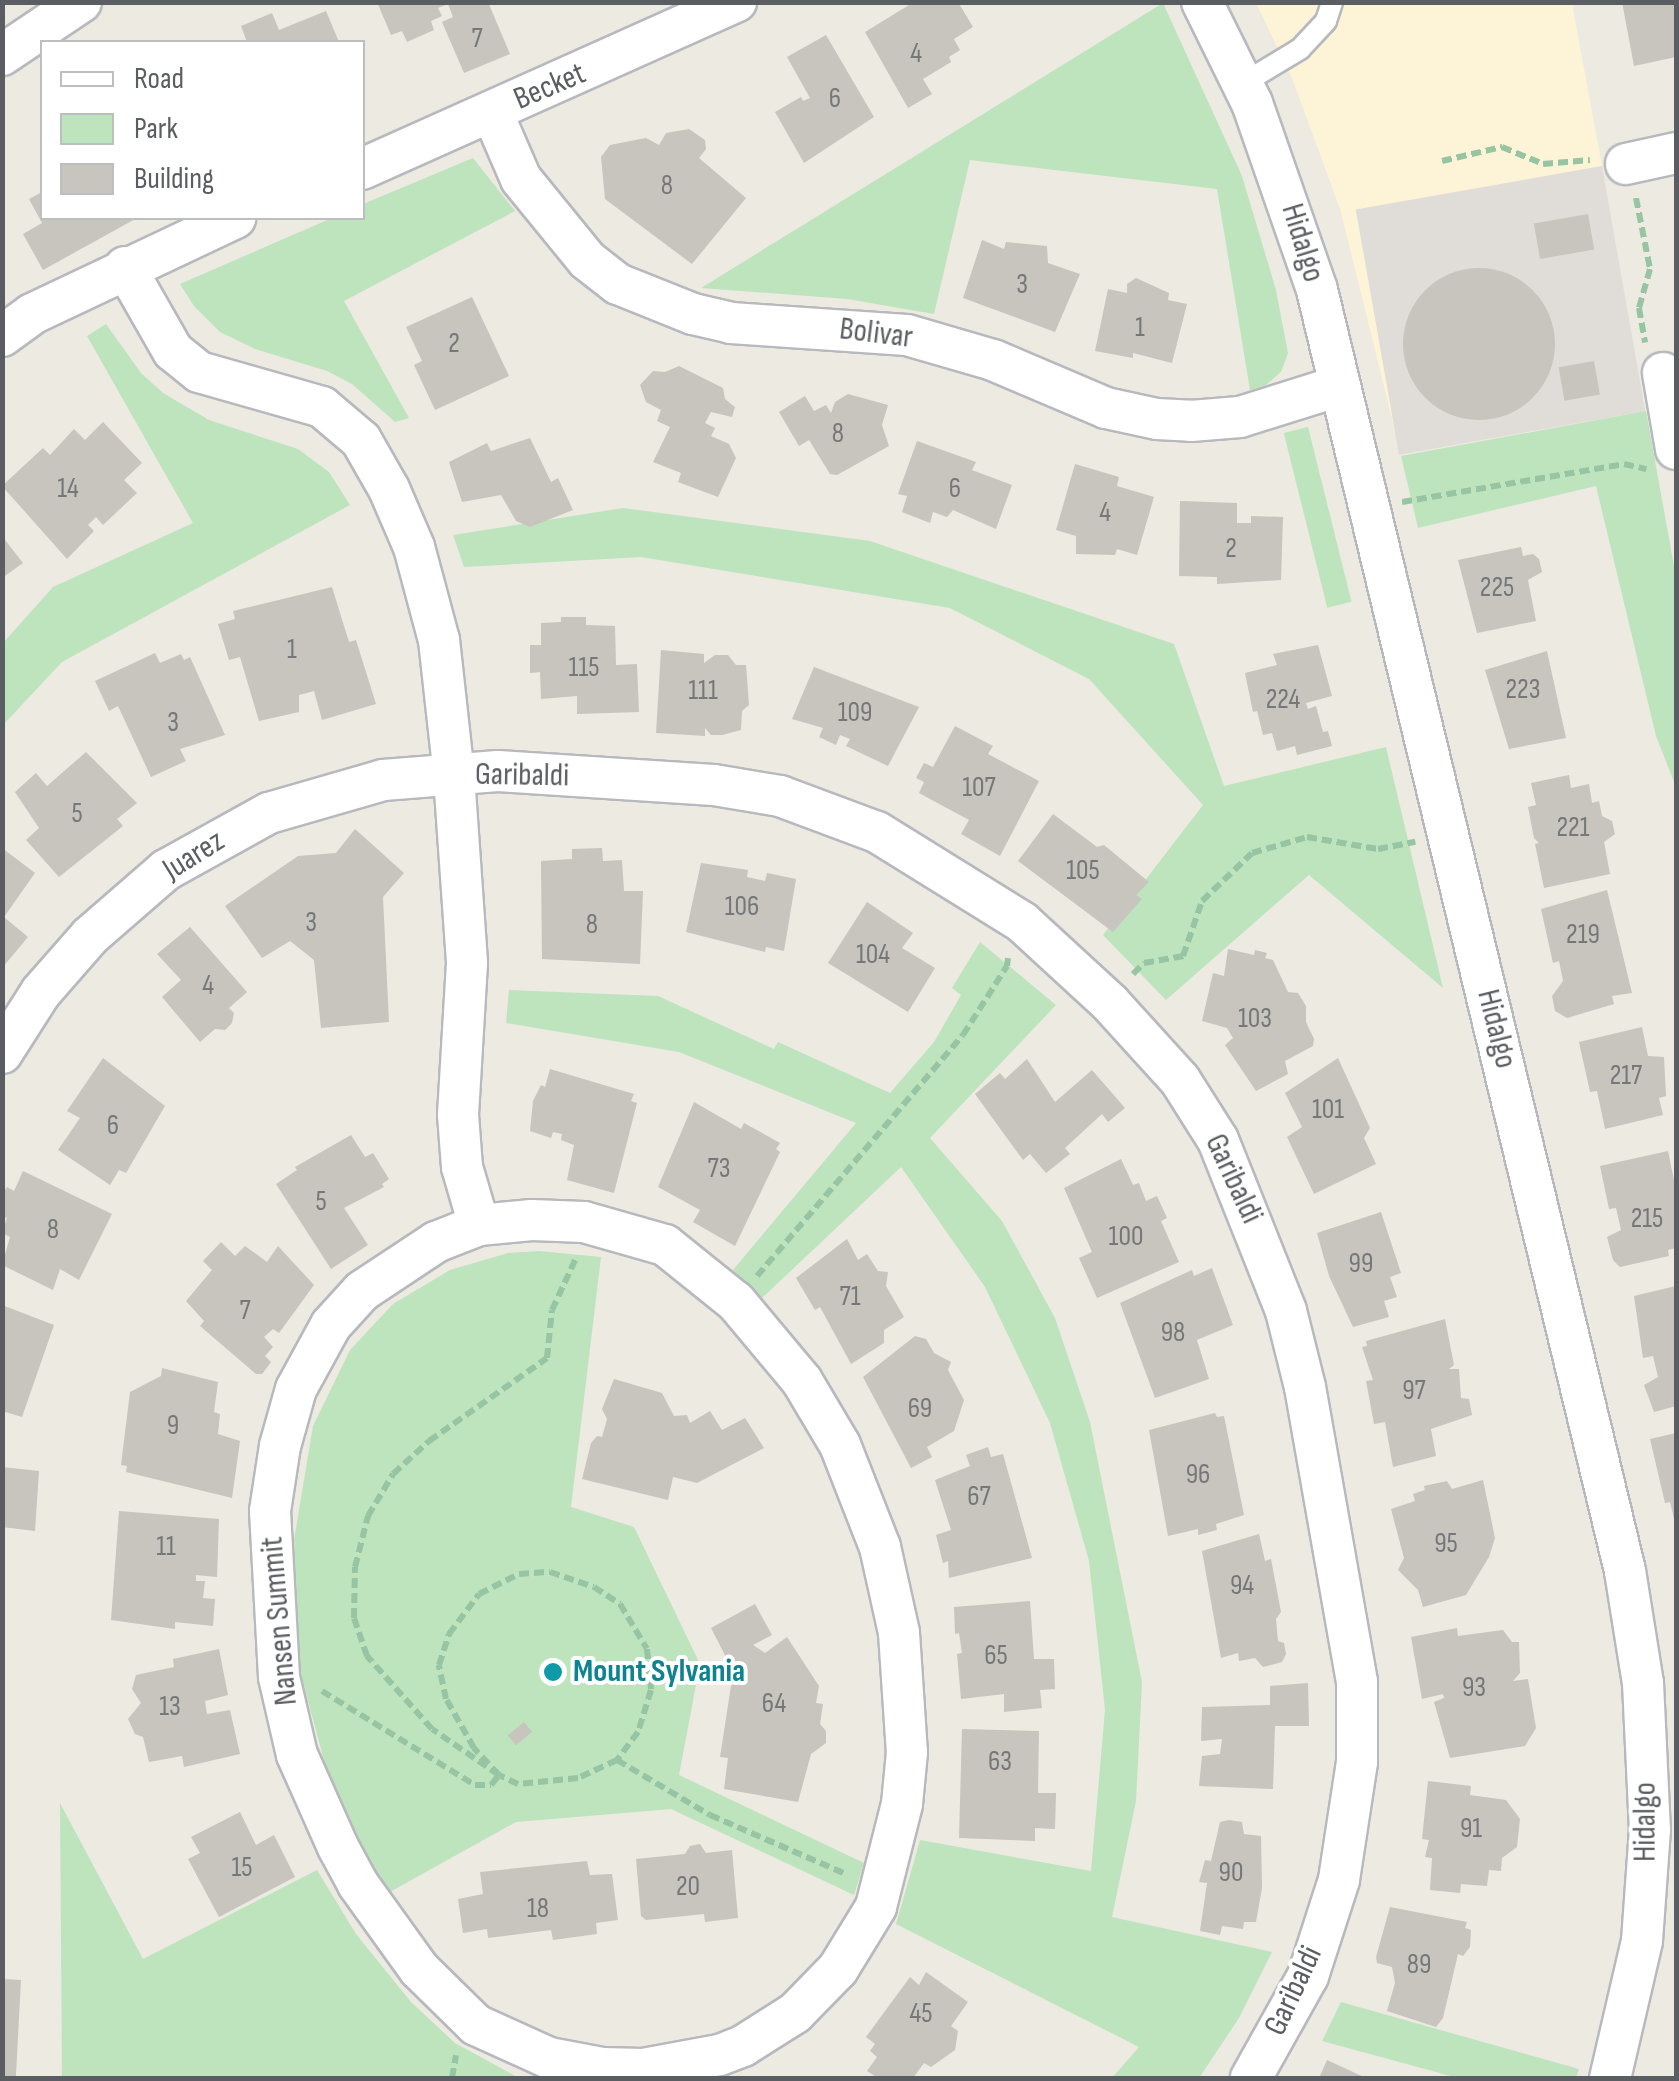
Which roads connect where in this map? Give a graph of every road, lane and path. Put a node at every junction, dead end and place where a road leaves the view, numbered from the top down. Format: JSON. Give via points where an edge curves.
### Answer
{"nodes":[{"id":1,"x":81,"y":2,"type":"edge"},
{"id":2,"x":736,"y":2,"type":"edge"},
{"id":3,"x":1202,"y":2,"type":"edge"},
{"id":4,"x":1332,"y":2,"type":"edge"},
{"id":5,"x":2,"y":55,"type":"edge"},
{"id":6,"x":1242,"y":84,"type":"junction"},
{"id":7,"x":492,"y":112,"type":"junction"},
{"id":8,"x":1676,"y":154,"type":"edge"},
{"id":9,"x":1442,"y":162,"type":"dead end"},
{"id":10,"x":1626,"y":164,"type":"junction"},
{"id":11,"x":365,"y":169,"type":"edge"},
{"id":12,"x":231,"y":220,"type":"edge"},
{"id":13,"x":125,"y":267,"type":"junction"},
{"id":14,"x":2,"y":336,"type":"edge"},
{"id":15,"x":1663,"y":373,"type":"joint"},
{"id":16,"x":1339,"y":386,"type":"junction"},
{"id":17,"x":1668,"y":460,"type":"edge"},
{"id":18,"x":1369,"y":508,"type":"junction"},
{"id":19,"x":454,"y":776,"type":"junction"},
{"id":20,"x":1387,"y":849,"type":"dead end"},
{"id":21,"x":1178,"y":960,"type":"dead end"},
{"id":22,"x":1005,"y":970,"type":"dead end"},
{"id":23,"x":2,"y":1053,"type":"edge"},
{"id":24,"x":584,"y":1222,"type":"junction"},
{"id":25,"x":479,"y":1225,"type":"junction"},
{"id":26,"x":736,"y":1302,"type":"junction"},
{"id":27,"x":279,"y":1677,"type":"junction"},
{"id":28,"x":617,"y":1760,"type":"junction"},
{"id":29,"x":498,"y":1775,"type":"junction"},
{"id":30,"x":824,"y":1866,"type":"dead end"},
{"id":31,"x":1251,"y":2078,"type":"edge"},
{"id":32,"x":1610,"y":2078,"type":"edge"}],
"edges":[{"from":1,"to":5,"type":"street"},
{"from":2,"to":7,"type":"street","name":"Becket"},
{"from":3,"to":6,"type":"street","name":"Hidalgo"},
{"from":4,"to":6,"type":"lane","via":[[1326,21],[1300,49]]},
{"from":6,"to":16,"type":"street","name":"Hidalgo","via":[[1288,195]]},
{"from":7,"to":11,"type":"street","name":"Becket"},
{"from":7,"to":16,"type":"street","name":"Bolivar","via":[[521,179],[587,260],[618,284],[676,308],[732,322],[922,338],[1106,408],[1191,422],[1240,417]]},
{"from":8,"to":10,"type":"street"},
{"from":9,"to":10,"type":"path","via":[[1502,148],[1543,164]]},
{"from":10,"to":15,"type":"path","via":[[1650,269],[1638,308],[1649,368]]},
{"from":12,"to":13,"type":"street"},
{"from":13,"to":14,"type":"street"},
{"from":13,"to":19,"type":"street","via":[[174,350],[199,372],[322,408],[361,440],[414,547],[438,640]]},
{"from":15,"to":17,"type":"street"},
{"from":16,"to":18,"type":"street","name":"Hidalgo"},
{"from":17,"to":18,"type":"path"},
{"from":18,"to":32,"type":"street","name":"Hidalgo","via":[[1586,1396],[1640,1665],[1650,1830],[1642,1942]]},
{"from":19,"to":23,"type":"street","name":"Juarez","via":[[344,788],[269,813],[199,849],[90,936],[41,992]]},
{"from":19,"to":25,"type":"street","via":[[467,963],[458,1115],[462,1167]]},
{"from":19,"to":31,"type":"street","name":"Garibaldi","via":[[498,771],[714,785],[780,796],[878,832],[1022,922],[1180,1080],[1218,1140],[1286,1311],[1339,1564],[1356,1682],[1357,1762],[1339,1880],[1308,1976]]},
{"from":20,"to":21,"type":"path","via":[[1307,836],[1252,854],[1202,901]]},
{"from":22,"to":26,"type":"path","via":[[962,1035]]},
{"from":24,"to":25,"type":"street","name":"Nansen Summit"},
{"from":24,"to":26,"type":"street","name":"Nansen Summit","via":[[665,1245]]},
{"from":24,"to":29,"type":"path","via":[[573,1273],[549,1322],[547,1358],[428,1440],[392,1474],[368,1516],[356,1566],[354,1618],[366,1656],[432,1729]]},
{"from":25,"to":27,"type":"street","name":"Nansen Summit","via":[[436,1242],[362,1291],[331,1325],[296,1389],[270,1511]]},
{"from":26,"to":27,"type":"street","name":"Nansen Summit","via":[[802,1381],[840,1444],[880,1547],[906,1692],[902,1804],[876,1907],[838,1969],[795,2012],[743,2046],[644,2070],[549,2058],[476,2024],[419,1969],[358,1884],[297,1755]]},
{"from":27,"to":29,"type":"path","via":[[324,1692],[474,1785],[491,1785]]},
{"from":28,"to":29,"type":"path","via":[[544,1785]]},
{"from":28,"to":29,"type":"path","via":[[638,1732],[651,1690],[638,1628],[620,1604],[594,1587],[550,1572],[519,1574],[493,1584],[469,1605],[439,1664],[453,1715]]},
{"from":28,"to":30,"type":"path","via":[[710,1816]]}]}
